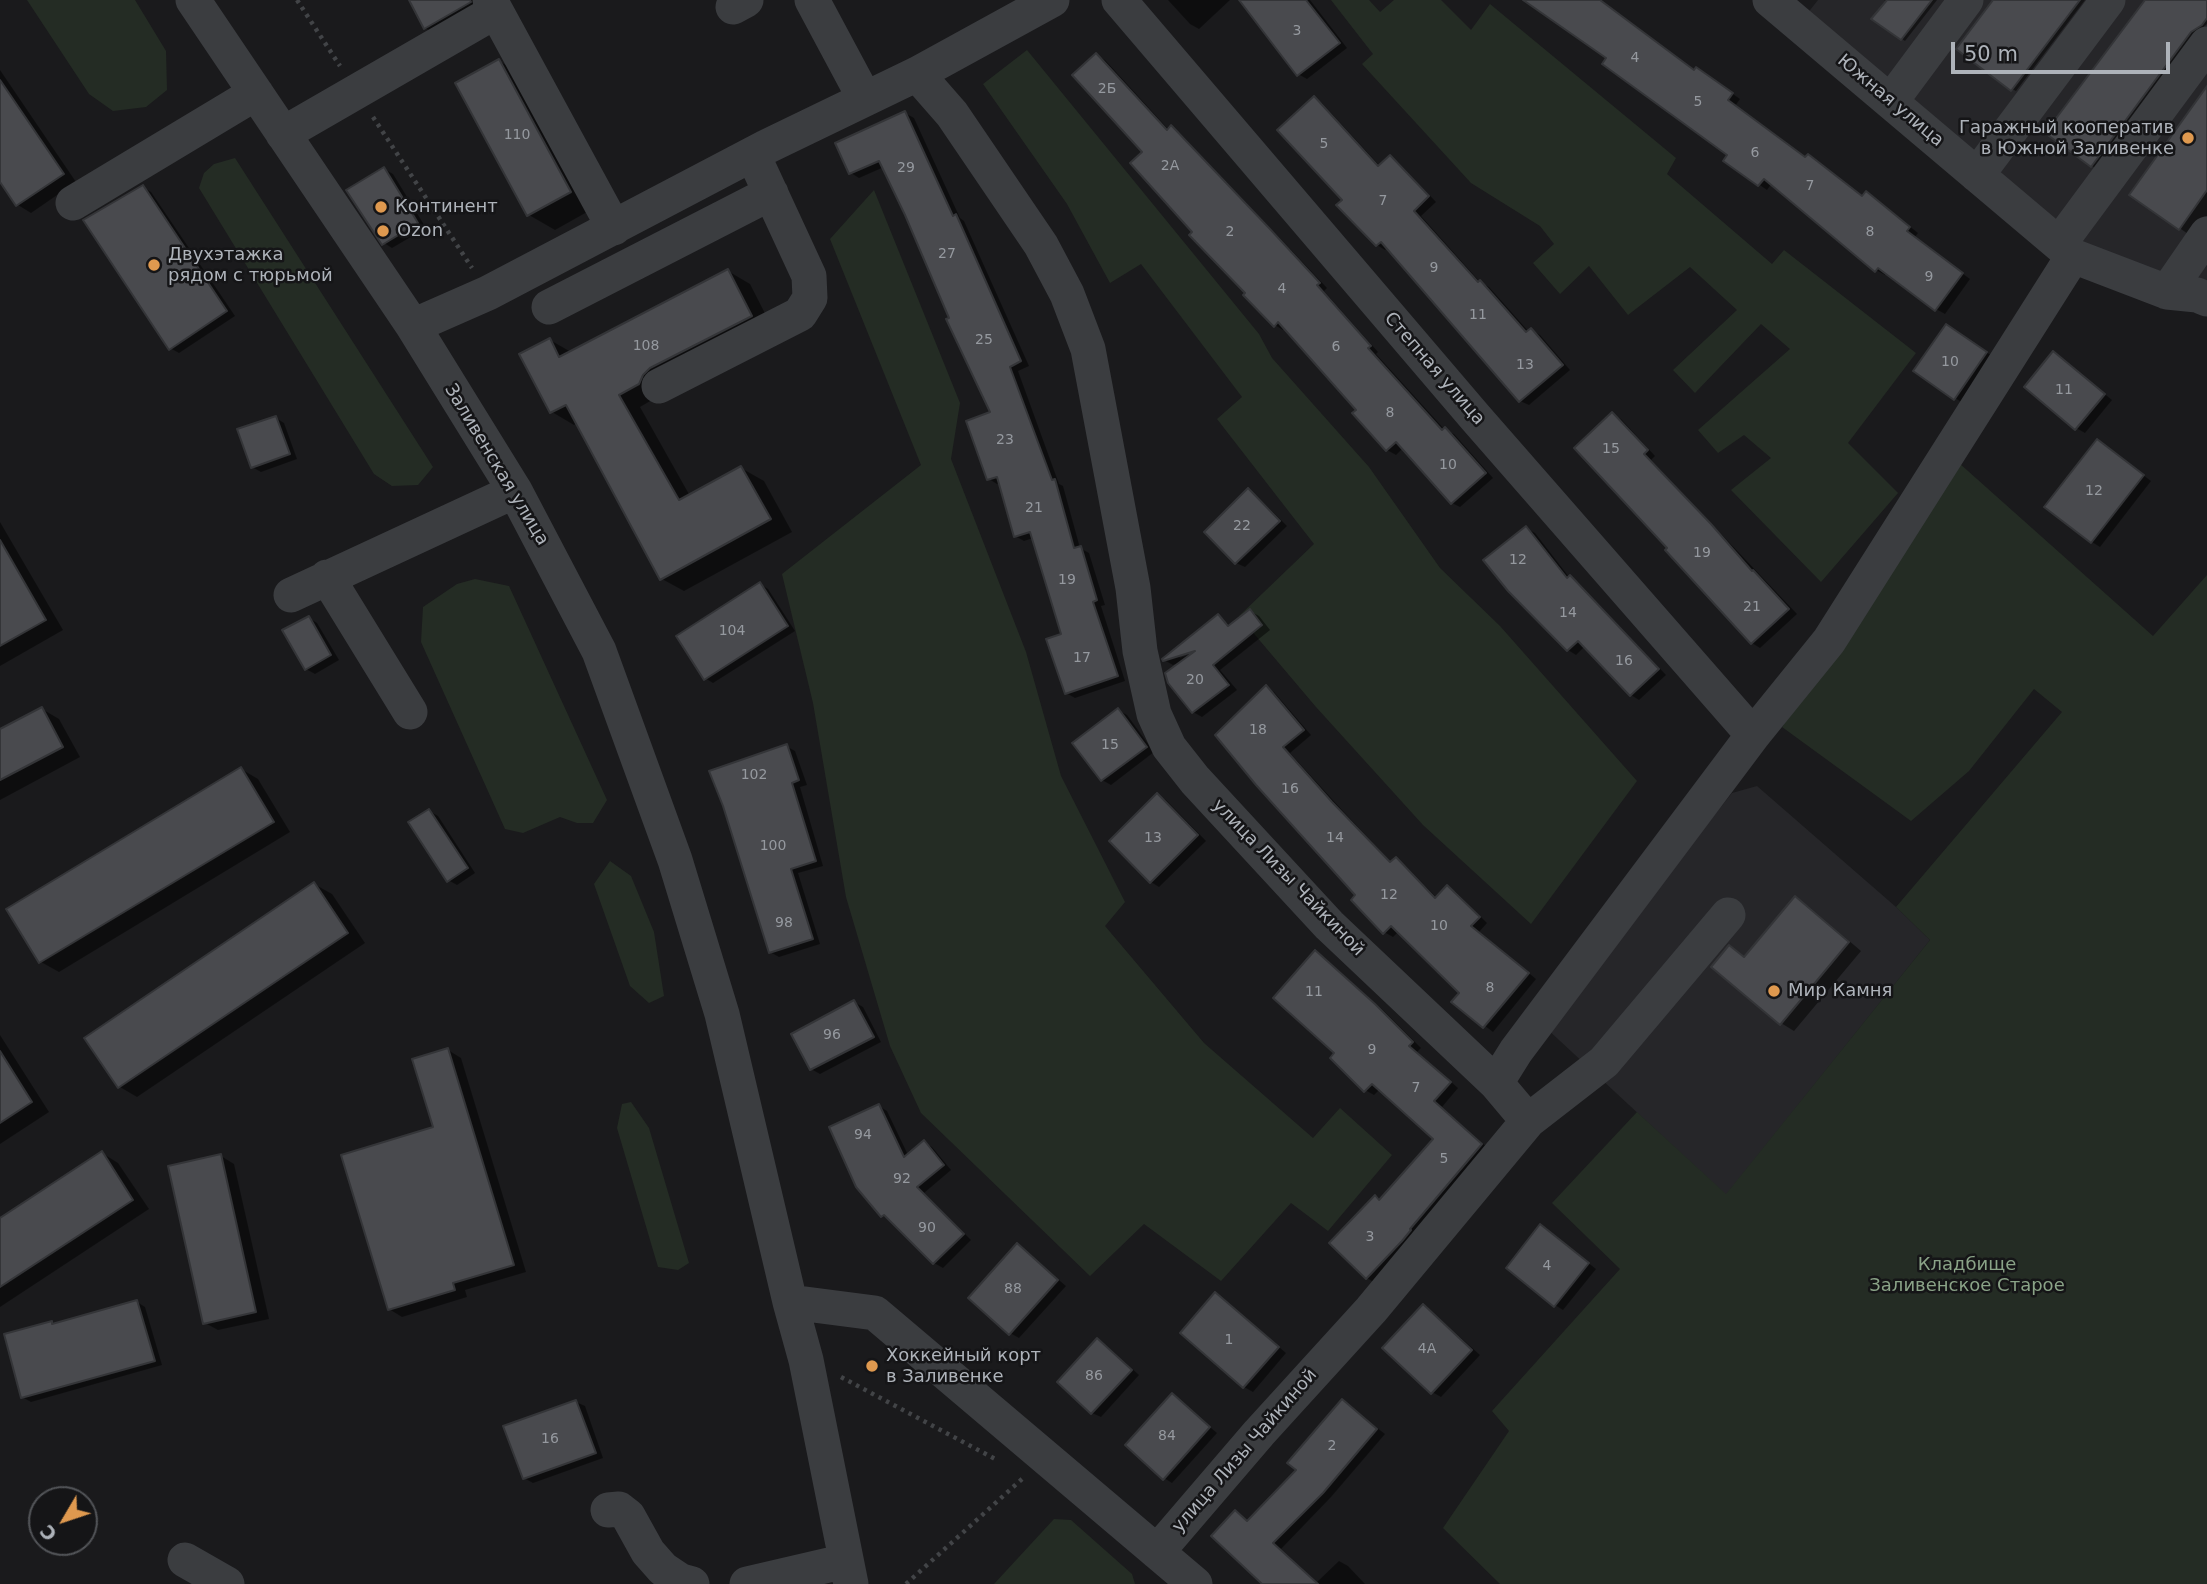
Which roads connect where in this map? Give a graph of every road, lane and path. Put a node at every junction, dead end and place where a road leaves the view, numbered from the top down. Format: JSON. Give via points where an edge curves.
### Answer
{"nodes":[{"id":1,"x":193,"y":0,"type":"edge"},
{"id":2,"x":297,"y":0,"type":"edge"},
{"id":3,"x":812,"y":0,"type":"edge"},
{"id":4,"x":1052,"y":0,"type":"edge"},
{"id":5,"x":1119,"y":0,"type":"edge"},
{"id":6,"x":1770,"y":0,"type":"edge"},
{"id":7,"x":1966,"y":0,"type":"edge"},
{"id":8,"x":2108,"y":0,"type":"edge"},
{"id":9,"x":493,"y":5,"type":"edge"},
{"id":10,"x":2207,"y":44,"type":"edge"},
{"id":11,"x":917,"y":75,"type":"junction"},
{"id":12,"x":356,"y":91,"type":"junction"},
{"id":13,"x":256,"y":93,"type":"junction"},
{"id":14,"x":866,"y":99,"type":"junction"},
{"id":15,"x":1891,"y":102,"type":"junction"},
{"id":16,"x":284,"y":134,"type":"junction"},
{"id":17,"x":752,"y":155,"type":"junction"},
{"id":18,"x":1977,"y":174,"type":"junction"},
{"id":19,"x":771,"y":193,"type":"junction"},
{"id":20,"x":73,"y":202,"type":"dead end"},
{"id":21,"x":614,"y":228,"type":"junction"},
{"id":22,"x":2207,"y":234,"type":"edge"},
{"id":23,"x":2066,"y":250,"type":"junction"},
{"id":24,"x":2166,"y":292,"type":"junction"},
{"id":25,"x":488,"y":293,"type":"junction"},
{"id":26,"x":2207,"y":299,"type":"edge"},
{"id":27,"x":549,"y":307,"type":"dead end"},
{"id":28,"x":413,"y":326,"type":"junction"},
{"id":29,"x":659,"y":386,"type":"dead end"},
{"id":30,"x":515,"y":491,"type":"junction"},
{"id":31,"x":327,"y":578,"type":"junction"},
{"id":32,"x":291,"y":595,"type":"dead end"},
{"id":33,"x":410,"y":712,"type":"dead end"},
{"id":34,"x":1753,"y":735,"type":"junction"},
{"id":35,"x":1728,"y":915,"type":"dead end"},
{"id":36,"x":1496,"y":1083,"type":"junction"},
{"id":37,"x":1528,"y":1121,"type":"junction"},
{"id":38,"x":790,"y":1302,"type":"junction"},
{"id":39,"x":1025,"y":1476,"type":"dead end"},
{"id":40,"x":608,"y":1510,"type":"dead end"},
{"id":41,"x":1157,"y":1552,"type":"junction"},
{"id":42,"x":185,"y":1560,"type":"dead end"},
{"id":43,"x":849,"y":1573,"type":"edge"},
{"id":44,"x":227,"y":1584,"type":"edge"},
{"id":45,"x":692,"y":1584,"type":"edge"},
{"id":46,"x":747,"y":1584,"type":"edge"},
{"id":47,"x":906,"y":1584,"type":"edge"},
{"id":48,"x":1195,"y":1584,"type":"edge"}],
"edges":[{"from":1,"to":13,"type":"street","name":"Заливенская улица"},
{"from":2,"to":12,"type":"path"},
{"from":3,"to":14,"type":"street"},
{"from":4,"to":11,"type":"street"},
{"from":5,"to":34,"type":"street","name":"Степная улица"},
{"from":6,"to":15,"type":"street","name":"Южная улица"},
{"from":7,"to":15,"type":"street"},
{"from":8,"to":18,"type":"street"},
{"from":9,"to":12,"type":"street"},
{"from":9,"to":21,"type":"street"},
{"from":10,"to":23,"type":"street"},
{"from":11,"to":14,"type":"street"},
{"from":11,"to":36,"type":"street","name":"улица Лизы Чайкиной","via":[[952,114],[1041,245],[1067,293],[1088,349],[1133,588],[1140,651],[1154,714],[1169,747],[1329,925]]},
{"from":12,"to":16,"type":"street"},
{"from":12,"to":25,"type":"path"},
{"from":13,"to":16,"type":"street","name":"Заливенская улица"},
{"from":13,"to":20,"type":"street"},
{"from":14,"to":17,"type":"street"},
{"from":15,"to":18,"type":"street","name":"Южная улица"},
{"from":16,"to":28,"type":"street","name":"Заливенская улица"},
{"from":17,"to":19,"type":"street"},
{"from":17,"to":21,"type":"street"},
{"from":18,"to":23,"type":"street","name":"Южная улица"},
{"from":19,"to":27,"type":"street"},
{"from":19,"to":29,"type":"street","via":[[809,276],[806,307]]},
{"from":21,"to":25,"type":"street"},
{"from":22,"to":24,"type":"street"},
{"from":23,"to":24,"type":"street","name":"Южная улица"},
{"from":23,"to":34,"type":"street","via":[[1829,641]]},
{"from":24,"to":26,"type":"street","name":"Южная улица"},
{"from":25,"to":28,"type":"street"},
{"from":28,"to":30,"type":"street","name":"Заливенская улица"},
{"from":30,"to":31,"type":"street"},
{"from":30,"to":38,"type":"street","name":"Заливенская улица","via":[[599,651],[675,860],[722,1014]]},
{"from":31,"to":32,"type":"street"},
{"from":31,"to":33,"type":"street"},
{"from":34,"to":36,"type":"street"},
{"from":35,"to":37,"type":"street","via":[[1604,1062]]},
{"from":36,"to":37,"type":"street","name":"улица Лизы Чайкиной"},
{"from":37,"to":41,"type":"street","name":"улица Лизы Чайкиной","via":[[1371,1310]]},
{"from":38,"to":41,"type":"street","via":[[875,1313]]},
{"from":38,"to":43,"type":"street","name":"Заливенская улица"},
{"from":39,"to":47,"type":"path"},
{"from":40,"to":45,"type":"street","via":[[619,1509],[628,1516],[663,1569]]},
{"from":41,"to":48,"type":"street"},
{"from":42,"to":44,"type":"street"},
{"from":43,"to":46,"type":"street"}]}
